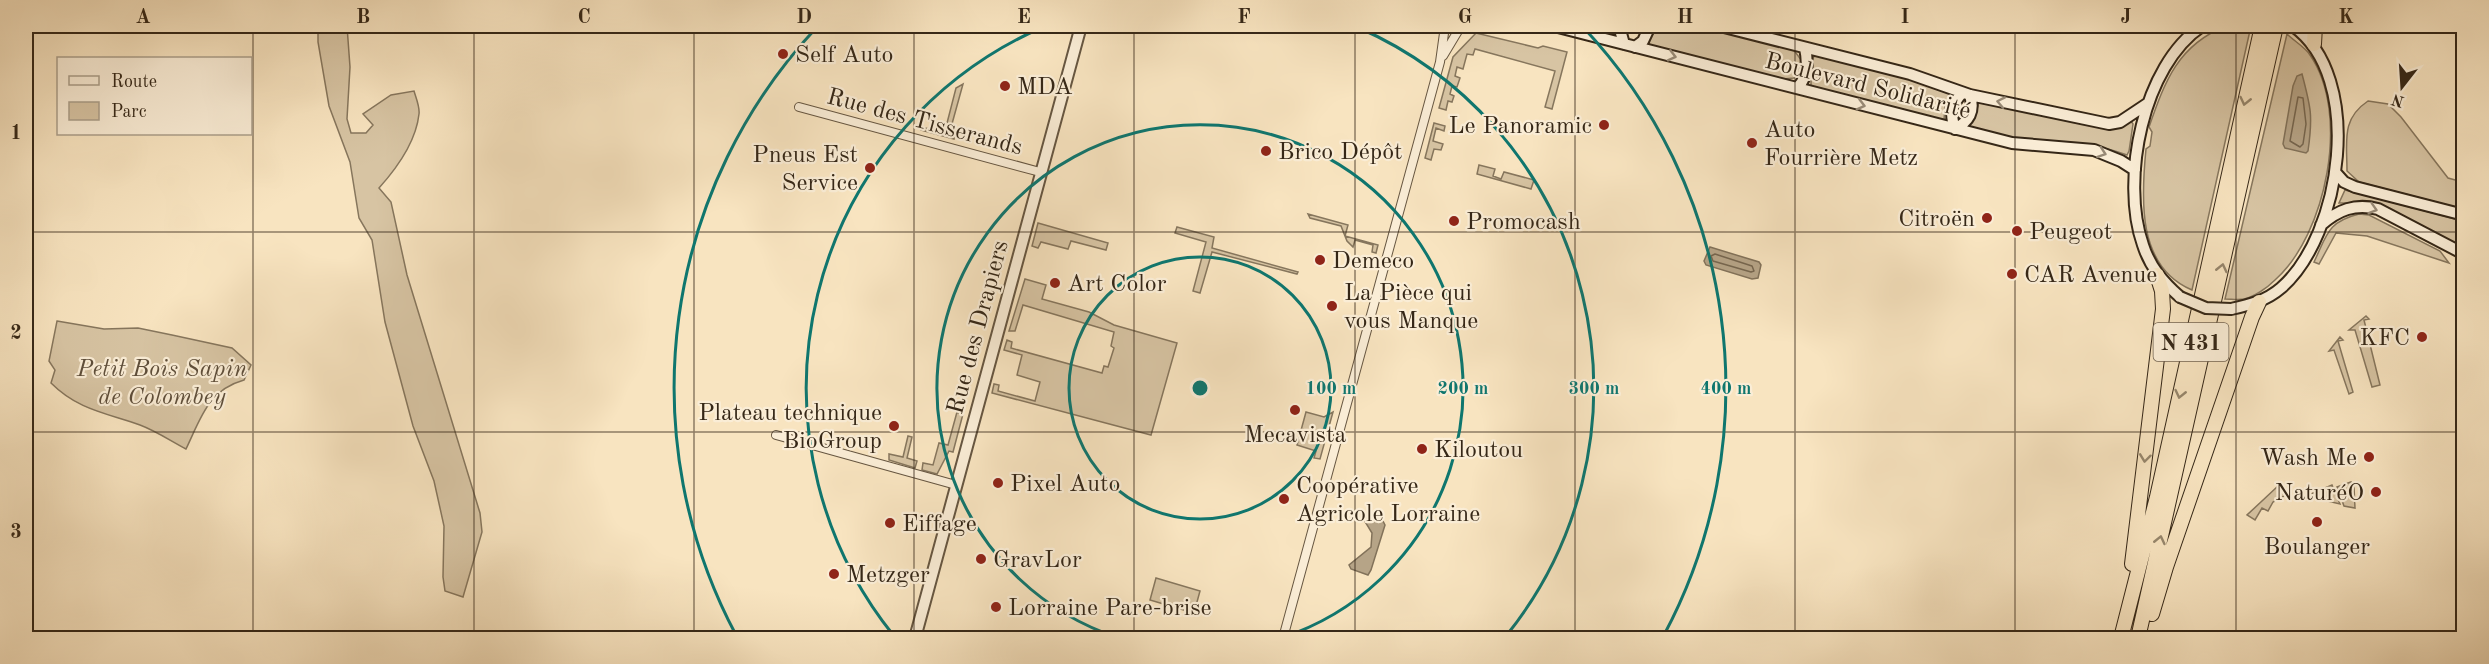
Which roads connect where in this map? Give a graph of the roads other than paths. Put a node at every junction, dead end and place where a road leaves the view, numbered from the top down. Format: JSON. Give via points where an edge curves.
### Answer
{"nodes":[{"id":1,"x":1081,"y":26,"type":"edge"},
{"id":2,"x":1445,"y":26,"type":"edge"},
{"id":3,"x":1461,"y":26,"type":"edge"},
{"id":4,"x":1554,"y":26,"type":"edge"},
{"id":5,"x":1619,"y":26,"type":"edge"},
{"id":6,"x":1650,"y":26,"type":"edge"},
{"id":7,"x":1720,"y":26,"type":"edge"},
{"id":8,"x":2202,"y":26,"type":"edge"},
{"id":9,"x":2262,"y":26,"type":"edge"},
{"id":10,"x":2276,"y":26,"type":"edge"},
{"id":11,"x":2293,"y":26,"type":"edge"},
{"id":12,"x":2315,"y":26,"type":"edge"},
{"id":13,"x":2314,"y":44,"type":"junction"},
{"id":14,"x":1630,"y":46,"type":"junction"},
{"id":15,"x":2265,"y":46,"type":"junction"},
{"id":16,"x":1805,"y":48,"type":"junction"},
{"id":17,"x":1440,"y":62,"type":"junction"},
{"id":18,"x":1797,"y":88,"type":"junction"},
{"id":19,"x":1966,"y":94,"type":"junction"},
{"id":20,"x":2147,"y":104,"type":"junction"},
{"id":21,"x":799,"y":107,"type":"dead end"},
{"id":22,"x":1955,"y":129,"type":"junction"},
{"id":23,"x":2135,"y":170,"type":"junction"},
{"id":24,"x":1040,"y":172,"type":"junction"},
{"id":25,"x":2335,"y":172,"type":"junction"},
{"id":26,"x":2463,"y":216,"type":"edge"},
{"id":27,"x":2321,"y":226,"type":"junction"},
{"id":28,"x":2463,"y":254,"type":"edge"},
{"id":29,"x":2157,"y":275,"type":"junction"},
{"id":30,"x":2259,"y":302,"type":"junction"},
{"id":31,"x":776,"y":435,"type":"dead end"},
{"id":32,"x":956,"y":485,"type":"junction"},
{"id":33,"x":915,"y":639,"type":"edge"},
{"id":34,"x":1283,"y":639,"type":"edge"},
{"id":35,"x":2120,"y":639,"type":"edge"},
{"id":36,"x":2138,"y":639,"type":"edge"},
{"id":37,"x":2145,"y":639,"type":"edge"}],
"edges":[{"from":1,"to":24,"type":"main road","name":"Rue des Drapiers"},
{"from":2,"to":17,"type":"street"},
{"from":3,"to":17,"type":"street"},
{"from":4,"to":14,"type":"main road","name":"Boulevard Solidarité"},
{"from":5,"to":14,"type":"main road"},
{"from":6,"to":14,"type":"main road","via":[[1643,41]]},
{"from":7,"to":16,"type":"main road","name":"Boulevard Solidarité"},
{"from":8,"to":20,"type":"main road","via":[[2175,51]]},
{"from":9,"to":15,"type":"highway","number":"N 431"},
{"from":10,"to":15,"type":"highway","number":"N 431"},
{"from":11,"to":13,"type":"main road"},
{"from":12,"to":13,"type":"highway"},
{"from":13,"to":25,"type":"main road","via":[[2334,94]]},
{"from":14,"to":18,"type":"main road","name":"Boulevard Solidarité","one_way":true},
{"from":15,"to":35,"type":"highway","number":"N 431","one_way":true},
{"from":36,"to":15,"type":"highway","number":"N 431","one_way":true},
{"from":16,"to":18,"type":"main road","via":[[1806,72]]},
{"from":16,"to":19,"type":"main road","name":"Boulevard Solidarité","via":[[1911,74]]},
{"from":17,"to":34,"type":"street"},
{"from":18,"to":22,"type":"main road","name":"Boulevard Solidarité","one_way":true},
{"from":20,"to":19,"type":"main road","name":"Boulevard Solidarité","one_way":true,"via":[[2132,116],[2109,124]]},
{"from":19,"to":22,"type":"main road","via":[[1956,100],[1951,112]]},
{"from":19,"to":22,"type":"main road","via":[[1973,104],[1970,116]]},
{"from":20,"to":23,"type":"main road"},
{"from":21,"to":24,"type":"street","name":"Rue des Tisserands"},
{"from":22,"to":23,"type":"main road","name":"Boulevard Solidarité","one_way":true,"via":[[2027,145],[2094,150]]},
{"from":23,"to":29,"type":"main road","via":[[2140,234]]},
{"from":24,"to":32,"type":"main road","name":"Rue des Drapiers"},
{"from":25,"to":26,"type":"main road","via":[[2355,187]]},
{"from":25,"to":27,"type":"main road"},
{"from":27,"to":28,"type":"main road","one_way":true,"via":[[2337,212],[2364,205]]},
{"from":27,"to":30,"type":"main road","via":[[2290,279]]},
{"from":29,"to":30,"type":"main road","bridge":true,"via":[[2180,297],[2206,308],[2230,309]]},
{"from":29,"to":35,"type":"highway","one_way":true,"via":[[2163,309]]},
{"from":30,"to":37,"type":"highway","via":[[2166,567]]},
{"from":31,"to":32,"type":"street"},
{"from":32,"to":33,"type":"main road","name":"Rue des Drapiers"}]}
